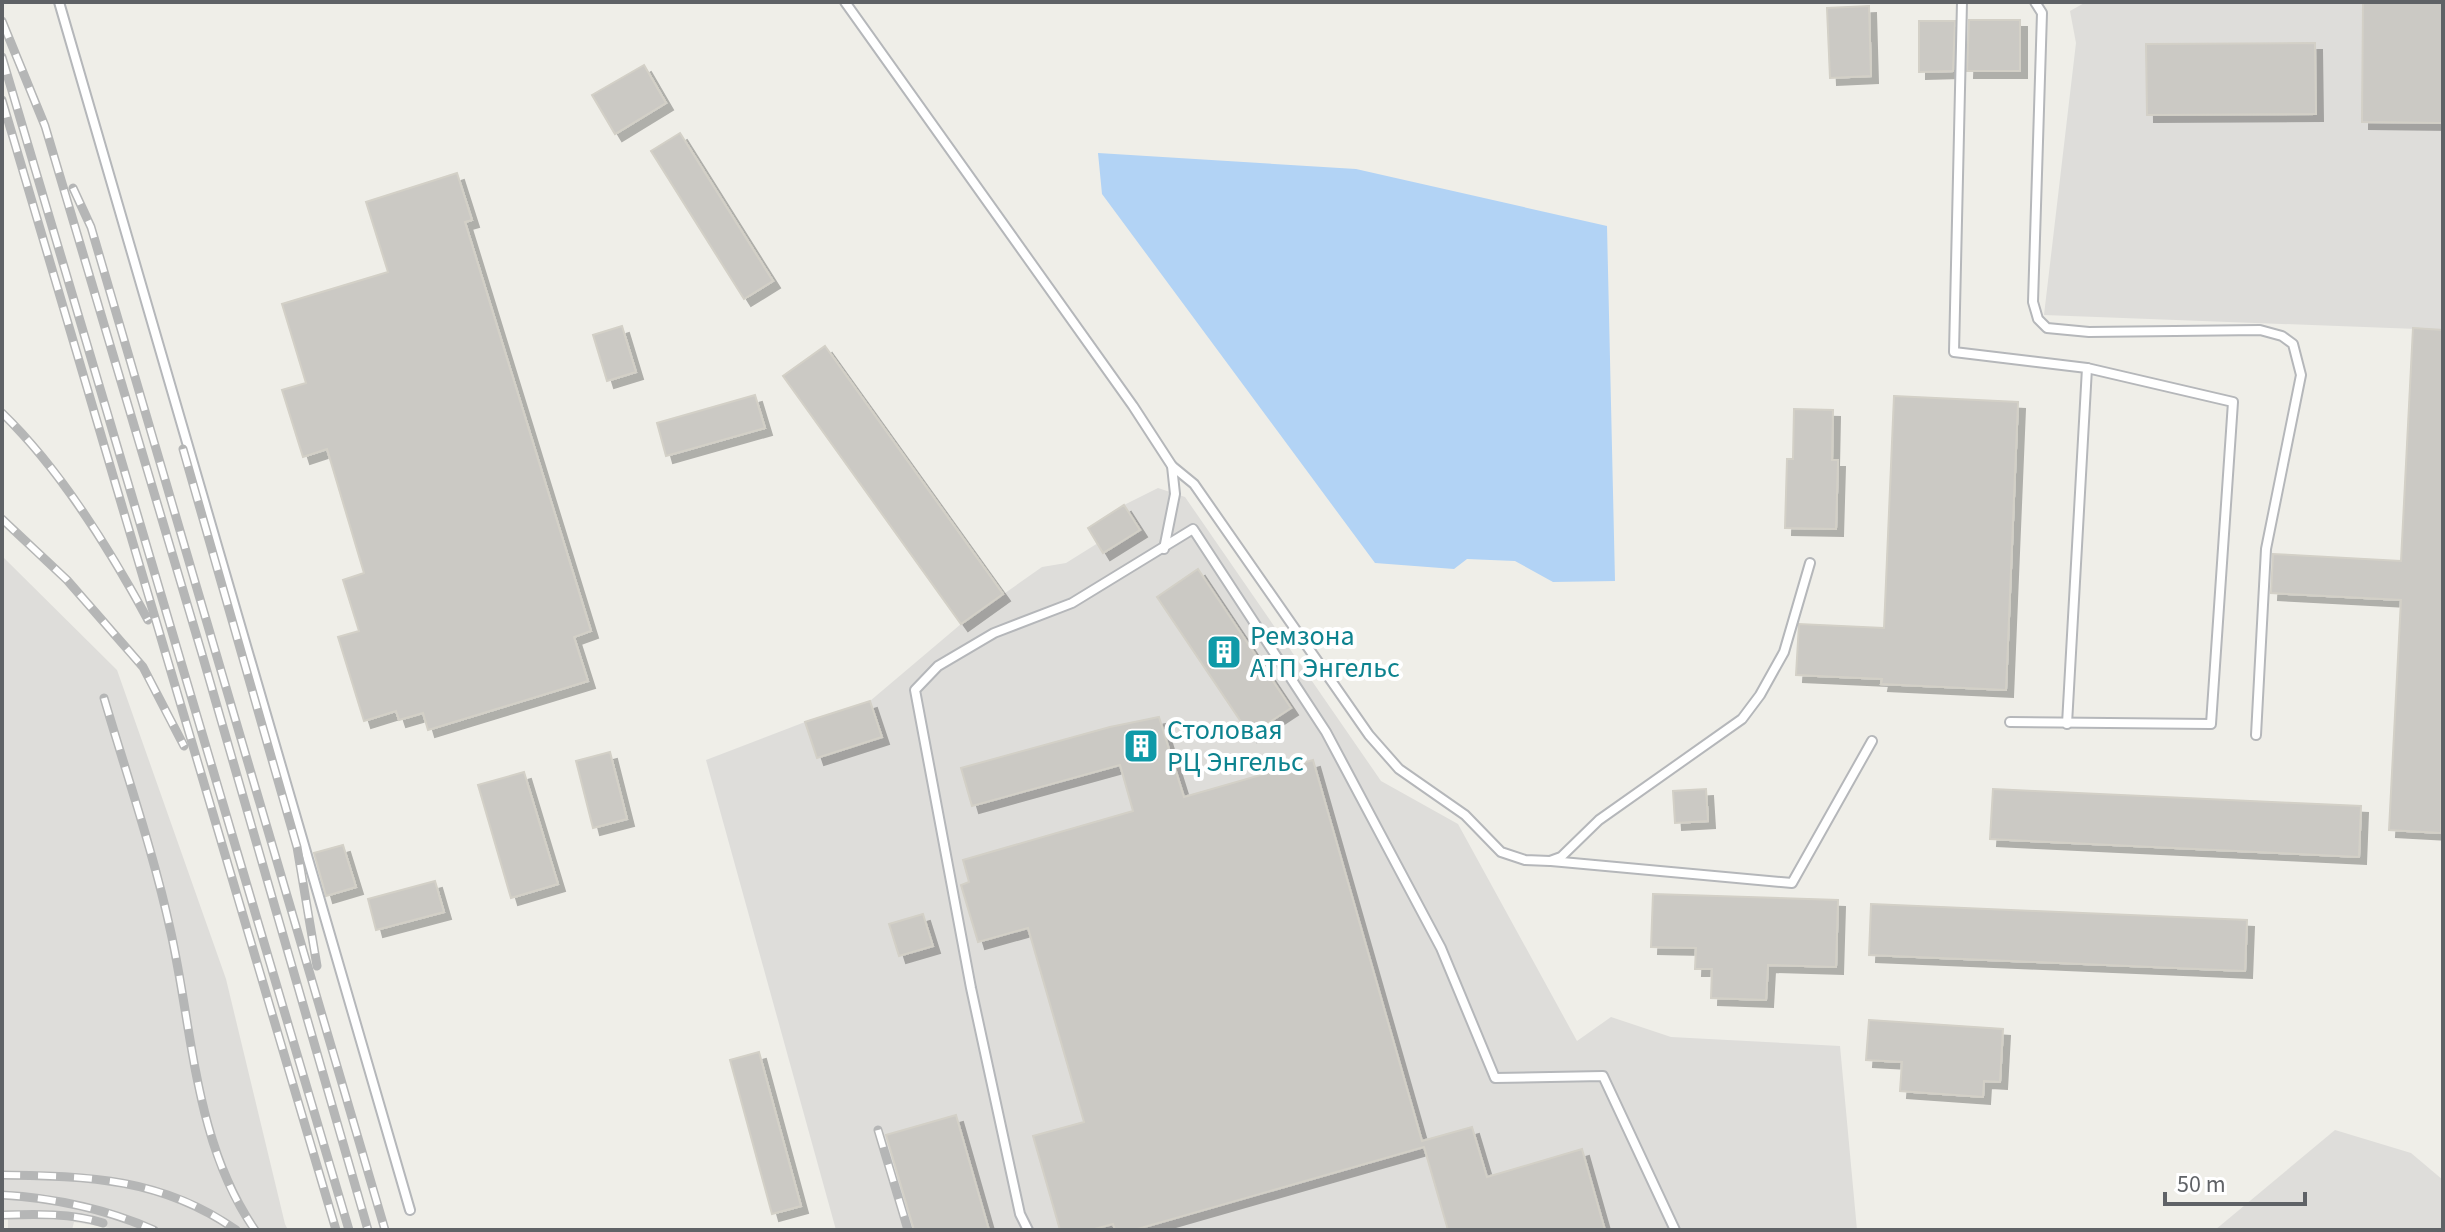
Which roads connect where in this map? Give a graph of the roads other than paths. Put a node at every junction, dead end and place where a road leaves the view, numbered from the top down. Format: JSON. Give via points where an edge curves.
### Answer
{"nodes":[{"id":1,"x":59,"y":2,"type":"edge"},
{"id":2,"x":845,"y":2,"type":"edge"},
{"id":3,"x":1962,"y":2,"type":"edge"},
{"id":4,"x":2035,"y":2,"type":"edge"},
{"id":5,"x":2087,"y":368,"type":"junction"},
{"id":6,"x":1172,"y":466,"type":"junction"},
{"id":7,"x":1164,"y":549,"type":"junction"},
{"id":8,"x":1810,"y":563,"type":"dead end"},
{"id":9,"x":2010,"y":722,"type":"dead end"},
{"id":10,"x":2067,"y":724,"type":"junction"},
{"id":11,"x":2256,"y":735,"type":"dead end"},
{"id":12,"x":1872,"y":741,"type":"dead end"},
{"id":13,"x":1550,"y":861,"type":"junction"},
{"id":14,"x":410,"y":1210,"type":"dead end"},
{"id":15,"x":1028,"y":1230,"type":"edge"},
{"id":16,"x":1675,"y":1230,"type":"edge"}],
"edges":[{"from":1,"to":14,"type":"lane"},
{"from":2,"to":6,"type":"lane"},
{"from":3,"to":5,"type":"lane","via":[[1954,352]]},
{"from":4,"to":11,"type":"lane","via":[[2042,13],[2033,302],[2038,319],[2047,328],[2089,332],[2260,330],[2293,344],[2301,375],[2266,549]]},
{"from":5,"to":10,"type":"lane"},
{"from":5,"to":10,"type":"lane","via":[[2233,402],[2211,724]]},
{"from":6,"to":7,"type":"lane","via":[[1175,494]]},
{"from":6,"to":13,"type":"lane","via":[[1194,484],[1369,735],[1399,769],[1465,815],[1501,852]]},
{"from":7,"to":15,"type":"lane","via":[[1072,603],[994,633],[938,666],[915,690],[971,988],[1020,1214]]},
{"from":7,"to":16,"type":"lane","via":[[1193,529],[1326,732],[1441,948],[1495,1078],[1603,1076]]},
{"from":8,"to":13,"type":"lane","via":[[1784,652],[1742,719]]},
{"from":9,"to":10,"type":"lane"},
{"from":12,"to":13,"type":"lane","via":[[1792,883]]}]}
